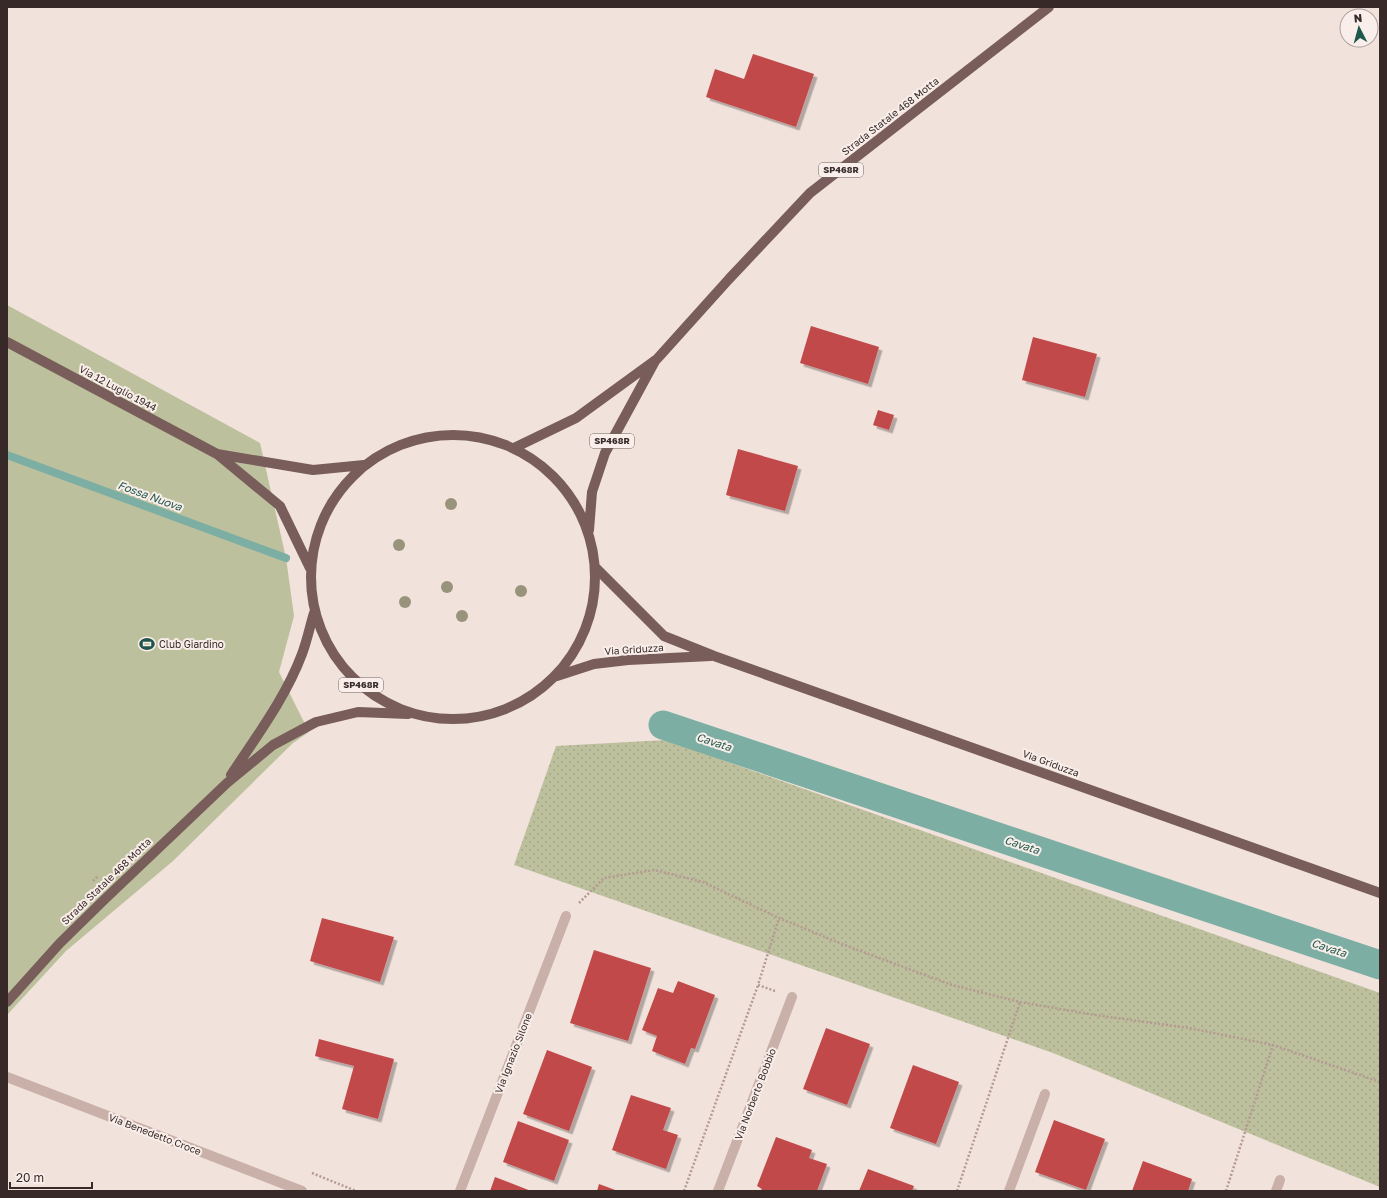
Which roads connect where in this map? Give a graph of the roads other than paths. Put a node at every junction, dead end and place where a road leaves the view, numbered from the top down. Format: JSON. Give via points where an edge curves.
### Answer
{"nodes":[{"id":1,"x":1049,"y":7,"type":"edge"},
{"id":2,"x":7,"y":342,"type":"edge"},
{"id":3,"x":657,"y":359,"type":"junction"},
{"id":4,"x":514,"y":448,"type":"junction"},
{"id":5,"x":217,"y":454,"type":"junction"},
{"id":6,"x":364,"y":465,"type":"junction"},
{"id":7,"x":589,"y":530,"type":"junction"},
{"id":8,"x":310,"y":568,"type":"junction"},
{"id":9,"x":596,"y":568,"type":"junction"},
{"id":10,"x":314,"y":613,"type":"junction"},
{"id":11,"x":714,"y":656,"type":"junction"},
{"id":12,"x":557,"y":676,"type":"junction"},
{"id":13,"x":414,"y":714,"type":"junction"},
{"id":14,"x":226,"y":783,"type":"junction"},
{"id":15,"x":1380,"y":893,"type":"edge"},
{"id":16,"x":566,"y":916,"type":"road end"},
{"id":17,"x":792,"y":997,"type":"road end"},
{"id":18,"x":7,"y":1002,"type":"edge"},
{"id":19,"x":7,"y":1077,"type":"edge"},
{"id":20,"x":1045,"y":1094,"type":"dead end"},
{"id":21,"x":1280,"y":1180,"type":"dead end"},
{"id":22,"x":300,"y":1191,"type":"edge"},
{"id":23,"x":460,"y":1191,"type":"edge"},
{"id":24,"x":718,"y":1191,"type":"edge"},
{"id":25,"x":1009,"y":1191,"type":"edge"},
{"id":26,"x":1276,"y":1191,"type":"edge"}],
"edges":[{"from":1,"to":3,"type":"main road","name":"Strada Statale 468 Motta","number":"SP468R","via":[[810,193]]},
{"from":2,"to":5,"type":"main road","name":"Via 12 Luglio 1944"},
{"from":3,"to":4,"type":"main road","number":"SP468R","via":[[576,418]]},
{"from":3,"to":7,"type":"main road","number":"SP468R","via":[[605,453],[592,492]]},
{"from":4,"to":6,"type":"main road","number":"SP468R","via":[[476,436],[436,435],[398,445]]},
{"from":4,"to":7,"type":"main road","number":"SP468R","via":[[546,468],[572,496]]},
{"from":5,"to":6,"type":"main road","via":[[313,470]]},
{"from":5,"to":8,"type":"main road","via":[[280,506]]},
{"from":6,"to":8,"type":"main road","number":"SP468R","via":[[343,486],[326,511],[315,538]]},
{"from":7,"to":9,"type":"main road","number":"SP468R"},
{"from":8,"to":10,"type":"main road","number":"SP468R"},
{"from":9,"to":11,"type":"main road","name":"Via Griduzza","via":[[664,636]]},
{"from":9,"to":12,"type":"main road","number":"SP468R","via":[[593,607],[588,622],[580,644]]},
{"from":10,"to":13,"type":"main road","number":"SP468R","via":[[328,647],[350,676],[379,699]]},
{"from":10,"to":14,"type":"main road","via":[[302,654],[290,681]]},
{"from":11,"to":12,"type":"main road","name":"Via Griduzza","via":[[594,664]]},
{"from":11,"to":15,"type":"main road","name":"Via Griduzza"},
{"from":12,"to":13,"type":"main road","number":"SP468R","via":[[526,700],[491,715],[452,720]]},
{"from":13,"to":14,"type":"main road","via":[[358,712],[316,722],[273,745]]},
{"from":14,"to":18,"type":"main road","name":"Strada Statale 468 Motta","via":[[60,943]]},
{"from":16,"to":23,"type":"street","name":"Via Ignazio Silone"},
{"from":17,"to":24,"type":"street","name":"Via Norberto Bobbio"},
{"from":19,"to":22,"type":"street","name":"Via Benedetto Croce"},
{"from":20,"to":25,"type":"street"},
{"from":21,"to":26,"type":"street"}]}
